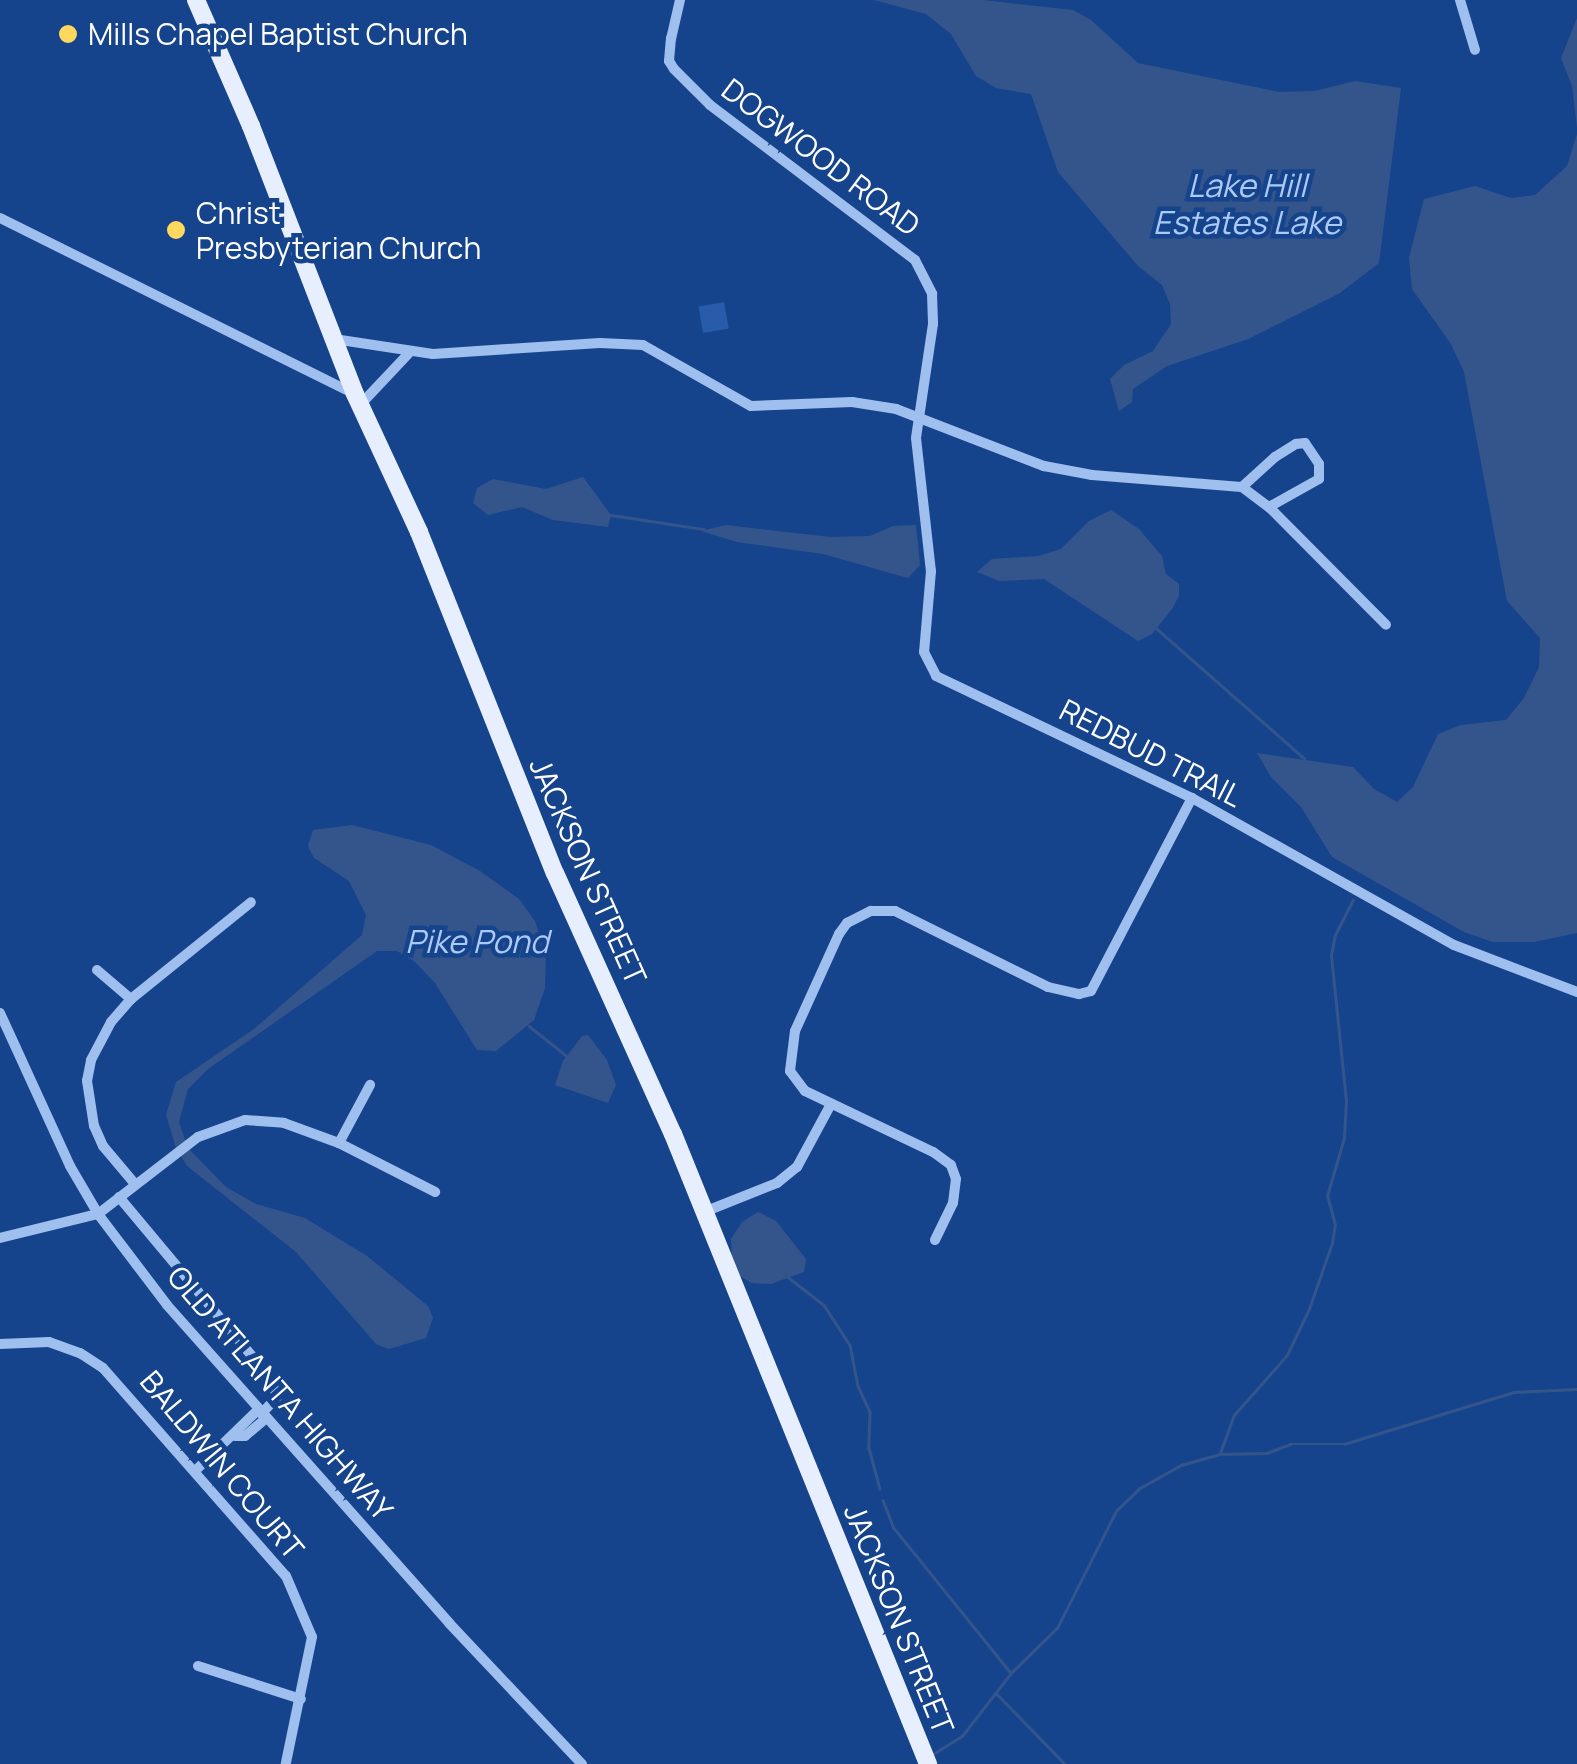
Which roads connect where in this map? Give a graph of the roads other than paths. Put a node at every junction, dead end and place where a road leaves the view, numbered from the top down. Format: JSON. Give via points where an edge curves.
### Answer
{"nodes":[{"id":1,"x":196,"y":0,"type":"edge"},
{"id":2,"x":680,"y":0,"type":"edge"},
{"id":3,"x":1460,"y":0,"type":"edge"},
{"id":4,"x":1475,"y":50,"type":"dead end"},
{"id":5,"x":0,"y":218,"type":"edge"},
{"id":6,"x":333,"y":339,"type":"junction"},
{"id":7,"x":409,"y":353,"type":"junction"},
{"id":8,"x":358,"y":400,"type":"junction"},
{"id":9,"x":916,"y":419,"type":"junction"},
{"id":10,"x":1242,"y":487,"type":"junction"},
{"id":11,"x":1269,"y":507,"type":"junction"},
{"id":12,"x":1386,"y":625,"type":"dead end"},
{"id":13,"x":1192,"y":798,"type":"junction"},
{"id":14,"x":252,"y":902,"type":"dead end"},
{"id":15,"x":97,"y":970,"type":"dead end"},
{"id":16,"x":1577,"y":992,"type":"edge"},
{"id":17,"x":130,"y":1000,"type":"junction"},
{"id":18,"x":0,"y":1014,"type":"edge"},
{"id":19,"x":370,"y":1084,"type":"dead end"},
{"id":20,"x":830,"y":1104,"type":"junction"},
{"id":21,"x":339,"y":1143,"type":"junction"},
{"id":22,"x":135,"y":1184,"type":"junction"},
{"id":23,"x":435,"y":1192,"type":"dead end"},
{"id":24,"x":119,"y":1198,"type":"junction"},
{"id":25,"x":703,"y":1212,"type":"junction"},
{"id":26,"x":98,"y":1214,"type":"junction"},
{"id":27,"x":0,"y":1238,"type":"edge"},
{"id":28,"x":935,"y":1240,"type":"dead end"},
{"id":29,"x":0,"y":1344,"type":"edge"},
{"id":30,"x":261,"y":1415,"type":"junction"},
{"id":31,"x":196,"y":1470,"type":"junction"},
{"id":32,"x":198,"y":1666,"type":"dead end"},
{"id":33,"x":301,"y":1699,"type":"junction"},
{"id":34,"x":286,"y":1763,"type":"edge"},
{"id":35,"x":582,"y":1764,"type":"edge"},
{"id":36,"x":928,"y":1764,"type":"edge"}],
"edges":[{"from":1,"to":6,"type":"main road","name":"JACKSON STREET"},
{"from":2,"to":9,"type":"street","name":"DOGWOOD ROAD","via":[[669,60],[674,69],[710,105],[915,260],[932,294],[933,324]]},
{"from":3,"to":4,"type":"street"},
{"from":5,"to":8,"type":"street"},
{"from":6,"to":7,"type":"street"},
{"from":6,"to":8,"type":"main road","name":"JACKSON STREET"},
{"from":7,"to":8,"type":"street"},
{"from":7,"to":9,"type":"street","via":[[625,343],[662,352],[752,406],[852,402],[896,408]]},
{"from":8,"to":25,"type":"main road","name":"JACKSON STREET"},
{"from":9,"to":10,"type":"street","via":[[1044,466]]},
{"from":9,"to":13,"type":"street","name":"REDBUD TRAIL","via":[[930,571],[924,652],[936,676]]},
{"from":10,"to":11,"type":"street"},
{"from":10,"to":11,"type":"street","via":[[1275,458],[1305,444],[1318,464],[1318,479]]},
{"from":11,"to":12,"type":"street"},
{"from":13,"to":16,"type":"street","name":"REDBUD TRAIL","via":[[1454,946]]},
{"from":13,"to":20,"type":"street","via":[[1091,991],[1048,987],[895,911],[871,910],[847,923],[789,1057],[794,1081]]},
{"from":14,"to":17,"type":"street"},
{"from":15,"to":17,"type":"street"},
{"from":17,"to":22,"type":"street","via":[[100,1038],[88,1082],[103,1146]]},
{"from":18,"to":26,"type":"street","name":"OLD ATLANTA HIGHWAY"},
{"from":19,"to":21,"type":"street"},
{"from":20,"to":25,"type":"street","via":[[797,1167],[777,1183]]},
{"from":20,"to":28,"type":"street","via":[[951,1166],[953,1202]]},
{"from":21,"to":22,"type":"street","via":[[284,1123],[244,1120],[198,1137]]},
{"from":21,"to":23,"type":"street"},
{"from":22,"to":24,"type":"street"},
{"from":24,"to":26,"type":"street"},
{"from":24,"to":30,"type":"street","via":[[271,1379],[276,1397]]},
{"from":25,"to":36,"type":"main road","name":"JACKSON STREET"},
{"from":26,"to":27,"type":"street"},
{"from":26,"to":30,"type":"street","name":"OLD ATLANTA HIGHWAY"},
{"from":29,"to":31,"type":"street","name":"BALDWIN COURT","via":[[49,1342],[104,1368]]},
{"from":30,"to":31,"type":"street","via":[[245,1436],[235,1436]]},
{"from":30,"to":35,"type":"street","name":"OLD ATLANTA HIGHWAY"},
{"from":31,"to":33,"type":"street","name":"BALDWIN COURT","via":[[294,1592],[312,1637]]},
{"from":32,"to":33,"type":"street"},
{"from":33,"to":34,"type":"street","name":"BALDWIN COURT"}]}
